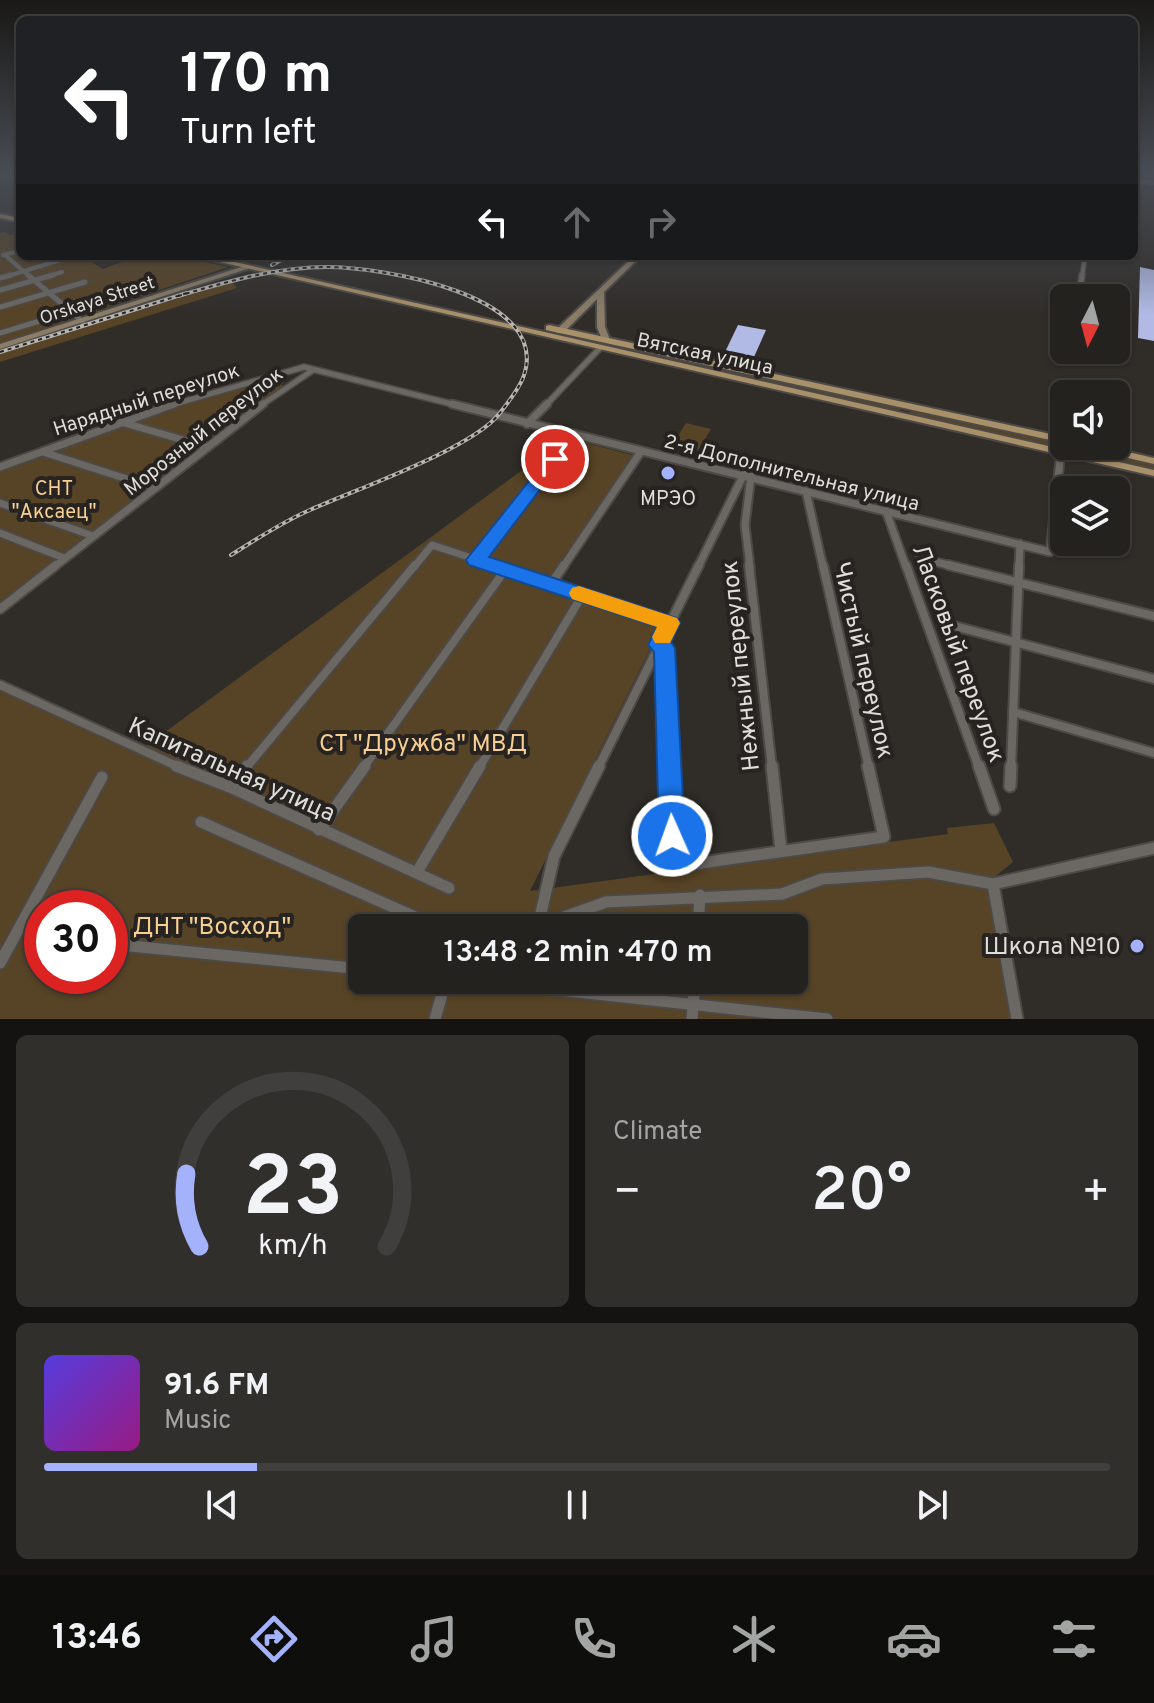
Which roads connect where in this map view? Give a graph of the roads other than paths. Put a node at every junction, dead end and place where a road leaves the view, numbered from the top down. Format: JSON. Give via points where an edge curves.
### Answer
{"nodes":[{"id":1,"x":2,"y":256,"type":"edge"},
{"id":2,"x":60,"y":260,"type":"edge"},
{"id":3,"x":216,"y":260,"type":"edge"},
{"id":4,"x":634,"y":260,"type":"edge"},
{"id":5,"x":1084,"y":260,"type":"edge"},
{"id":6,"x":248,"y":267,"type":"junction"},
{"id":7,"x":24,"y":271,"type":"junction"},
{"id":8,"x":62,"y":272,"type":"dead end"},
{"id":9,"x":0,"y":278,"type":"edge"},
{"id":10,"x":34,"y":280,"type":"junction"},
{"id":11,"x":85,"y":282,"type":"dead end"},
{"id":12,"x":1081,"y":284,"type":"edge"},
{"id":13,"x":151,"y":287,"type":"dead end"},
{"id":14,"x":0,"y":290,"type":"edge"},
{"id":15,"x":49,"y":293,"type":"junction"},
{"id":16,"x":601,"y":293,"type":"junction"},
{"id":17,"x":0,"y":307,"type":"edge"},
{"id":18,"x":70,"y":312,"type":"junction"},
{"id":19,"x":83,"y":322,"type":"junction"},
{"id":20,"x":601,"y":327,"type":"junction"},
{"id":21,"x":0,"y":333,"type":"edge"},
{"id":22,"x":560,"y":336,"type":"junction"},
{"id":23,"x":583,"y":336,"type":"junction"},
{"id":24,"x":602,"y":344,"type":"junction"},
{"id":25,"x":0,"y":347,"type":"edge"},
{"id":26,"x":304,"y":367,"type":"joint"},
{"id":27,"x":313,"y":370,"type":"junction"},
{"id":28,"x":121,"y":422,"type":"junction"},
{"id":29,"x":527,"y":424,"type":"junction"},
{"id":30,"x":575,"y":434,"type":"junction"},
{"id":31,"x":1050,"y":443,"type":"edge"},
{"id":32,"x":207,"y":447,"type":"junction"},
{"id":33,"x":41,"y":451,"type":"junction"},
{"id":34,"x":640,"y":453,"type":"junction"},
{"id":35,"x":1130,"y":455,"type":"edge"},
{"id":36,"x":1060,"y":460,"type":"edge"},
{"id":37,"x":1110,"y":460,"type":"edge"},
{"id":38,"x":1154,"y":461,"type":"edge"},
{"id":39,"x":0,"y":467,"type":"edge"},
{"id":40,"x":1154,"y":473,"type":"edge"},
{"id":41,"x":747,"y":475,"type":"junction"},
{"id":42,"x":155,"y":488,"type":"junction"},
{"id":43,"x":806,"y":491,"type":"junction"},
{"id":44,"x":0,"y":503,"type":"edge"},
{"id":45,"x":886,"y":511,"type":"junction"},
{"id":46,"x":0,"y":533,"type":"edge"},
{"id":47,"x":93,"y":536,"type":"junction"},
{"id":48,"x":1020,"y":544,"type":"junction"},
{"id":49,"x":64,"y":558,"type":"junction"},
{"id":50,"x":920,"y":558,"type":"dead end"},
{"id":51,"x":476,"y":560,"type":"junction"},
{"id":52,"x":505,"y":570,"type":"junction"},
{"id":53,"x":1018,"y":582,"type":"junction"},
{"id":54,"x":551,"y":584,"type":"junction"},
{"id":55,"x":583,"y":594,"type":"junction"},
{"id":56,"x":0,"y":597,"type":"edge"},
{"id":57,"x":10,"y":601,"type":"junction"},
{"id":58,"x":0,"y":609,"type":"edge"},
{"id":59,"x":1154,"y":616,"type":"edge"},
{"id":60,"x":669,"y":623,"type":"junction"},
{"id":61,"x":943,"y":623,"type":"dead end"},
{"id":62,"x":1018,"y":642,"type":"junction"},
{"id":63,"x":659,"y":645,"type":"junction"},
{"id":64,"x":1154,"y":679,"type":"edge"},
{"id":65,"x":0,"y":685,"type":"edge"},
{"id":66,"x":1013,"y":712,"type":"junction"},
{"id":67,"x":1154,"y":753,"type":"edge"},
{"id":68,"x":102,"y":777,"type":"dead end"},
{"id":69,"x":1010,"y":786,"type":"dead end"},
{"id":70,"x":230,"y":787,"type":"junction"},
{"id":71,"x":994,"y":809,"type":"dead end"},
{"id":72,"x":201,"y":822,"type":"dead end"},
{"id":73,"x":319,"y":830,"type":"junction"},
{"id":74,"x":1154,"y":848,"type":"edge"},
{"id":75,"x":781,"y":851,"type":"junction"},
{"id":76,"x":417,"y":872,"type":"junction"},
{"id":77,"x":993,"y":884,"type":"junction"},
{"id":78,"x":449,"y":888,"type":"dead end"},
{"id":79,"x":700,"y":895,"type":"junction"},
{"id":80,"x":408,"y":914,"type":"edge"},
{"id":81,"x":539,"y":914,"type":"edge"},
{"id":82,"x":572,"y":914,"type":"edge"},
{"id":83,"x":699,"y":914,"type":"edge"},
{"id":84,"x":128,"y":946,"type":"edge"},
{"id":85,"x":0,"y":963,"type":"edge"},
{"id":86,"x":348,"y":968,"type":"edge"},
{"id":87,"x":442,"y":994,"type":"edge"},
{"id":88,"x":594,"y":994,"type":"edge"},
{"id":89,"x":694,"y":994,"type":"edge"},
{"id":90,"x":693,"y":1005,"type":"junction"},
{"id":91,"x":435,"y":1019,"type":"edge"},
{"id":92,"x":692,"y":1019,"type":"edge"},
{"id":93,"x":827,"y":1019,"type":"edge"},
{"id":94,"x":1017,"y":1019,"type":"edge"}],
"edges":[{"from":1,"to":7,"type":"street"},
{"from":2,"to":7,"type":"street"},
{"from":3,"to":6,"type":"main road","name":"Вятская улица"},
{"from":4,"to":16,"type":"main road"},
{"from":5,"to":12,"type":"street"},
{"from":6,"to":19,"type":"main road","name":"Orskaya Street"},
{"from":6,"to":22,"type":"main road","name":"Вятская улица"},
{"from":7,"to":9,"type":"street"},
{"from":7,"to":10,"type":"street"},
{"from":8,"to":10,"type":"street"},
{"from":10,"to":14,"type":"street"},
{"from":10,"to":15,"type":"street"},
{"from":11,"to":15,"type":"street"},
{"from":13,"to":18,"type":"street"},
{"from":15,"to":17,"type":"street"},
{"from":15,"to":18,"type":"street"},
{"from":16,"to":20,"type":"main road"},
{"from":16,"to":22,"type":"main road"},
{"from":18,"to":19,"type":"street"},
{"from":18,"to":21,"type":"street"},
{"from":19,"to":25,"type":"main road","name":"Orskaya Street"},
{"from":20,"to":23,"type":"main road"},
{"from":20,"to":24,"type":"main road"},
{"from":22,"to":23,"type":"main road"},
{"from":22,"to":24,"type":"main road","name":"Вятская улица"},
{"from":23,"to":24,"type":"main road","name":"Вятская улица"},
{"from":24,"to":29,"type":"street"},
{"from":24,"to":31,"type":"main road","name":"Вятская улица"},
{"from":26,"to":27,"type":"street","name":"2-я Дополнительная улица"},
{"from":26,"to":28,"type":"street","name":"Нарядный переулок","via":[[203,393]]},
{"from":27,"to":29,"type":"street","name":"2-я Дополнительная улица"},
{"from":27,"to":32,"type":"street","name":"Морозный переулок"},
{"from":28,"to":32,"type":"street"},
{"from":28,"to":33,"type":"street","name":"Нарядный переулок"},
{"from":29,"to":30,"type":"street","name":"2-я Дополнительная улица"},
{"from":30,"to":34,"type":"street","name":"2-я Дополнительная улица"},
{"from":30,"to":51,"type":"street"},
{"from":32,"to":42,"type":"street","name":"Морозный переулок"},
{"from":33,"to":39,"type":"street","name":"Нарядный переулок"},
{"from":33,"to":42,"type":"street"},
{"from":34,"to":41,"type":"street","name":"2-я Дополнительная улица"},
{"from":34,"to":54,"type":"street"},
{"from":35,"to":38,"type":"main road"},
{"from":36,"to":48,"type":"street","name":"2-я Дополнительная улица","via":[[1050,552]]},
{"from":37,"to":40,"type":"main road","name":"Вятская улица"},
{"from":41,"to":43,"type":"street","name":"2-я Дополнительная улица"},
{"from":41,"to":60,"type":"street"},
{"from":41,"to":75,"type":"street","name":"Нежный переулок","via":[[745,525]]},
{"from":42,"to":47,"type":"street","name":"Морозный переулок"},
{"from":43,"to":45,"type":"street","name":"2-я Дополнительная улица"},
{"from":43,"to":75,"type":"street","name":"Чистый переулок","via":[[884,837]]},
{"from":44,"to":47,"type":"street"},
{"from":45,"to":48,"type":"street","name":"2-я Дополнительная улица"},
{"from":45,"to":71,"type":"street","name":"Ласковый переулок"},
{"from":46,"to":49,"type":"street"},
{"from":47,"to":49,"type":"street","name":"Морозный переулок"},
{"from":48,"to":53,"type":"street"},
{"from":49,"to":57,"type":"street","name":"Морозный переулок"},
{"from":50,"to":53,"type":"street"},
{"from":51,"to":52,"type":"street"},
{"from":51,"to":70,"type":"street","via":[[432,545]]},
{"from":52,"to":54,"type":"street"},
{"from":52,"to":73,"type":"street"},
{"from":53,"to":59,"type":"street"},
{"from":53,"to":62,"type":"street"},
{"from":54,"to":55,"type":"street"},
{"from":55,"to":60,"type":"street"},
{"from":55,"to":76,"type":"street"},
{"from":56,"to":57,"type":"street"},
{"from":57,"to":58,"type":"street","name":"Морозный переулок"},
{"from":60,"to":63,"type":"street"},
{"from":61,"to":62,"type":"street"},
{"from":62,"to":64,"type":"street"},
{"from":62,"to":66,"type":"street"},
{"from":63,"to":75,"type":"street","via":[[665,648],[673,867]]},
{"from":63,"to":81,"type":"street","via":[[554,856]]},
{"from":65,"to":70,"type":"street","name":"Капитальная улица","via":[[144,754]]},
{"from":66,"to":67,"type":"street"},
{"from":66,"to":69,"type":"street"},
{"from":68,"to":85,"type":"street"},
{"from":70,"to":73,"type":"street","name":"Капитальная улица"},
{"from":72,"to":80,"type":"street"},
{"from":73,"to":76,"type":"street","name":"Капитальная улица"},
{"from":74,"to":77,"type":"street"},
{"from":76,"to":78,"type":"street","name":"Капитальная улица"},
{"from":77,"to":79,"type":"street","via":[[928,872],[822,879],[782,894]]},
{"from":77,"to":94,"type":"street"},
{"from":79,"to":82,"type":"street","via":[[606,902]]},
{"from":79,"to":83,"type":"street"},
{"from":84,"to":86,"type":"street"},
{"from":87,"to":91,"type":"street"},
{"from":88,"to":90,"type":"street"},
{"from":89,"to":90,"type":"street"},
{"from":90,"to":92,"type":"street"},
{"from":90,"to":93,"type":"street"}]}
